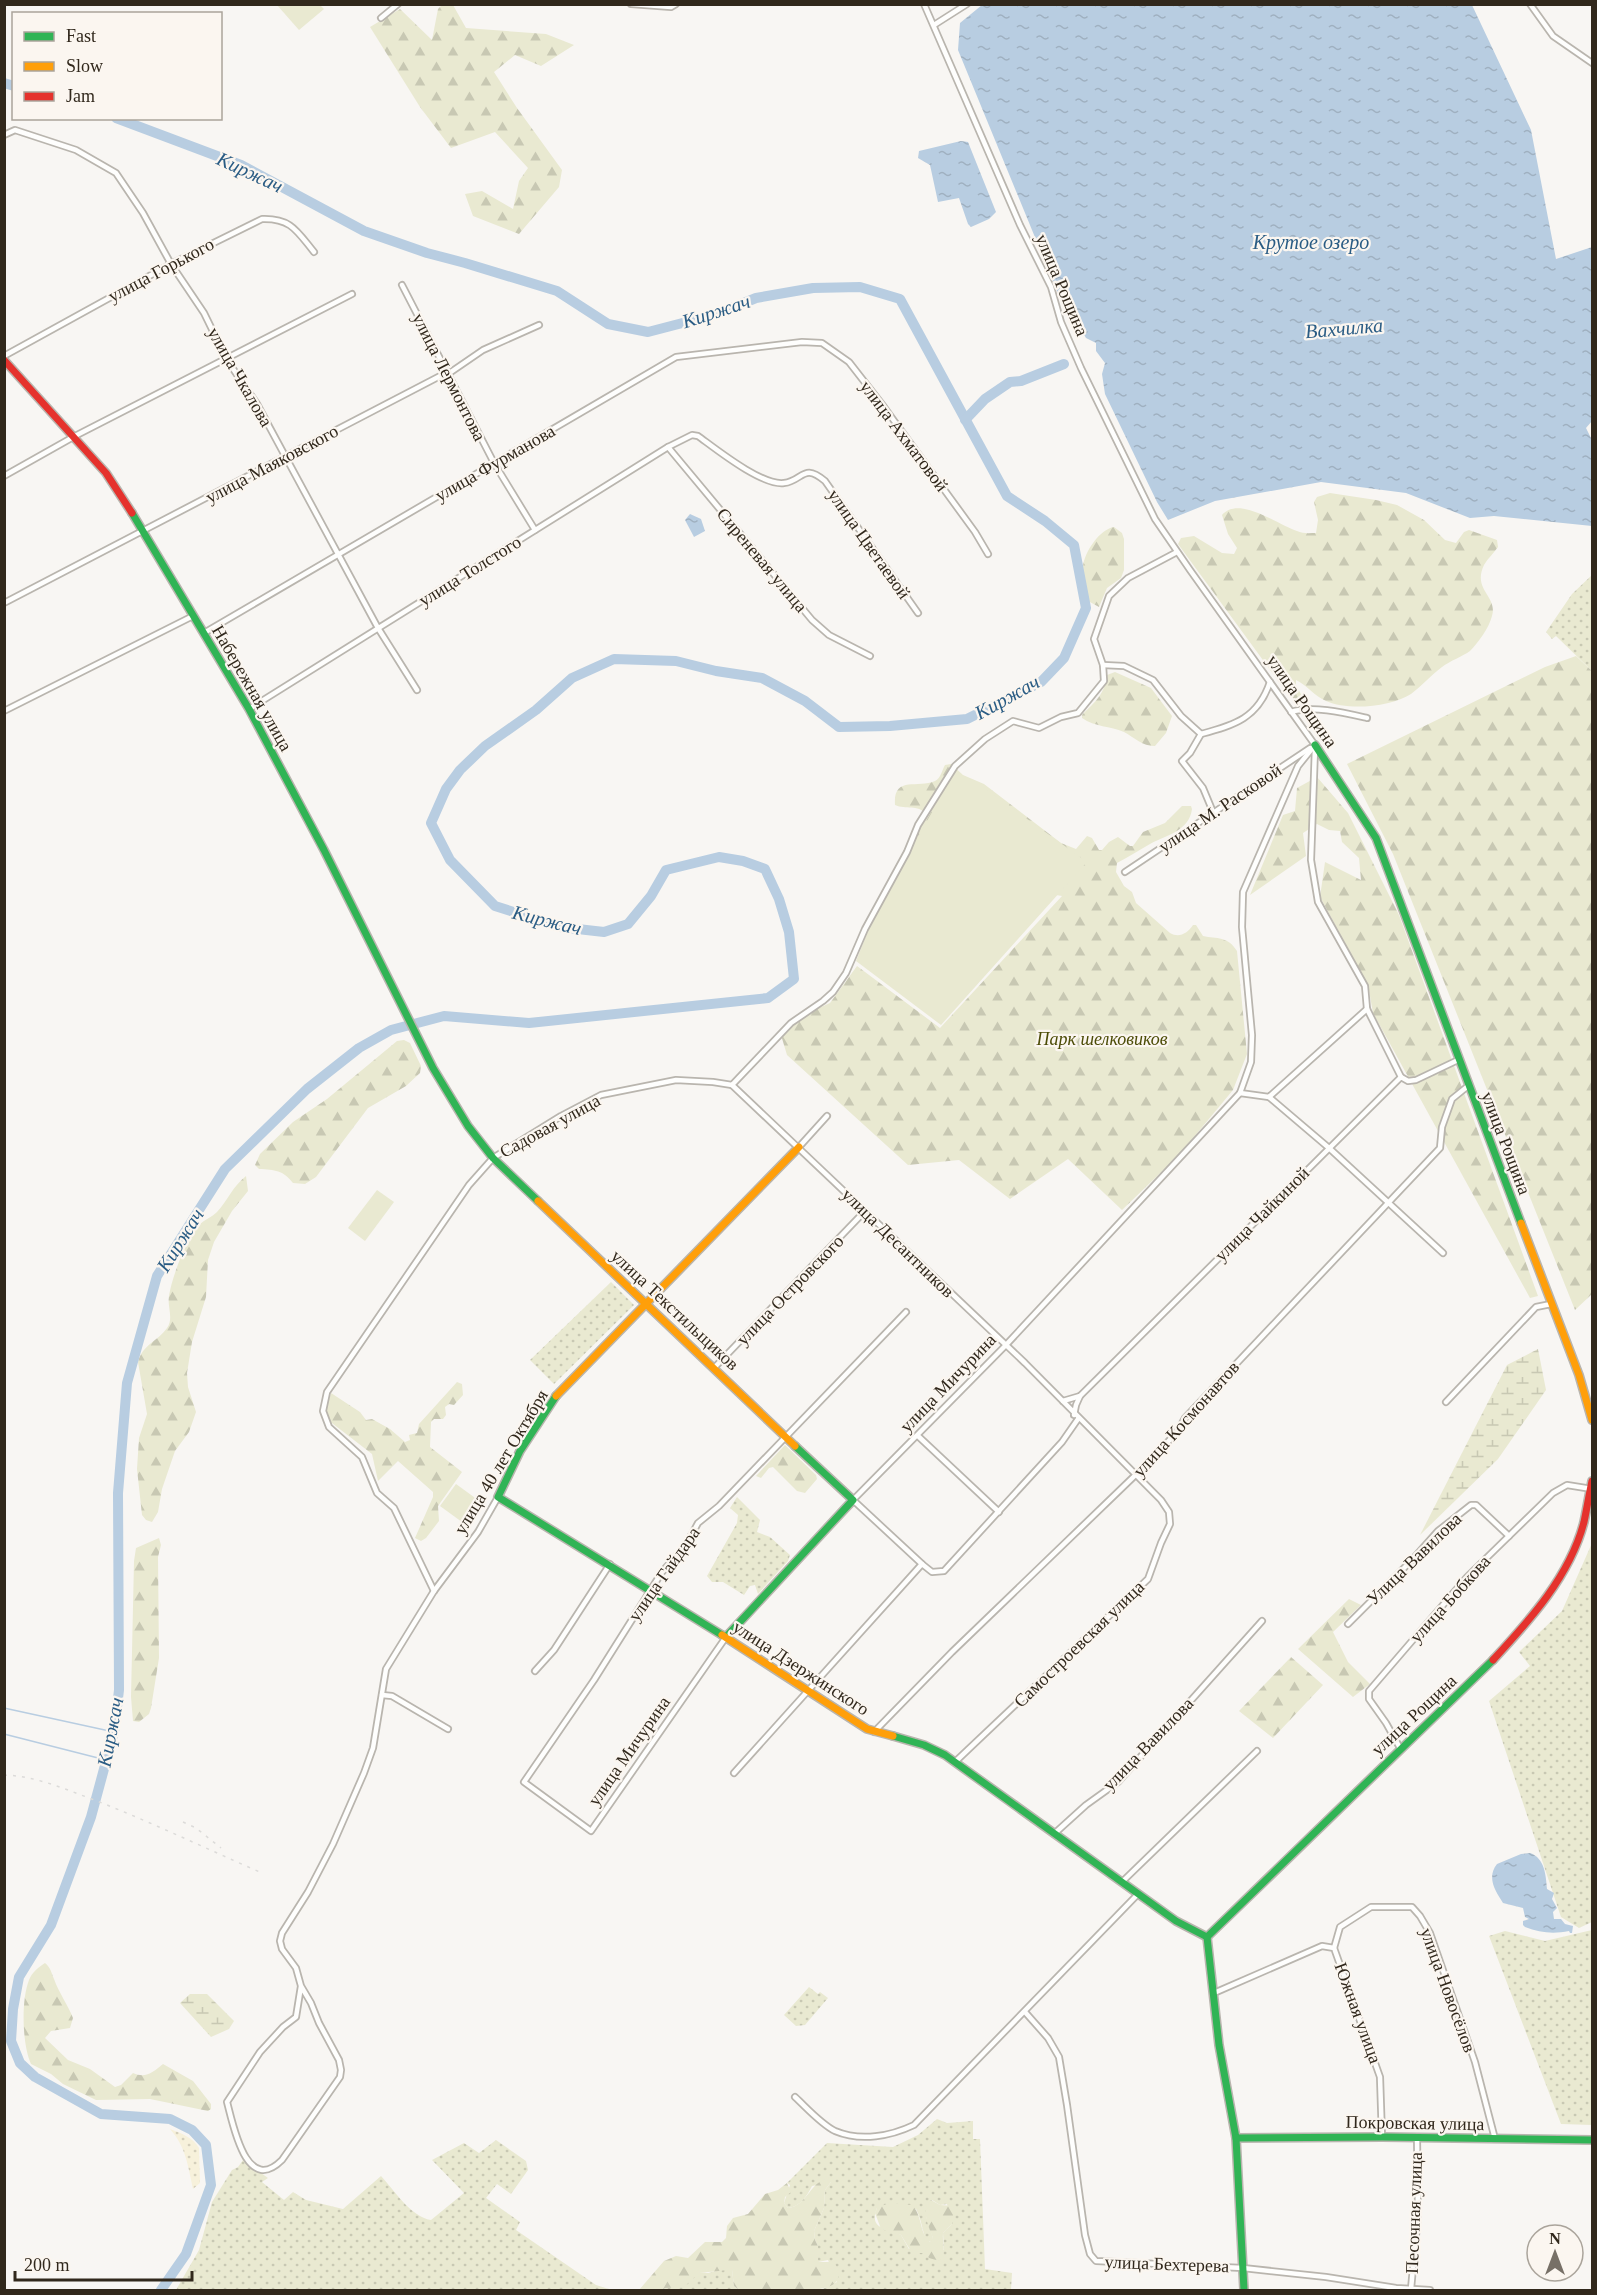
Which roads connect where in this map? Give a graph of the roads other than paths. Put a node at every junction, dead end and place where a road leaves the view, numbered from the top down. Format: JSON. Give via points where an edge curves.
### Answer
{"nodes":[{"id":1,"x":398,"y":4,"type":"edge"},
{"id":2,"x":631,"y":4,"type":"edge"},
{"id":3,"x":924,"y":4,"type":"edge"},
{"id":4,"x":967,"y":4,"type":"edge"},
{"id":5,"x":1530,"y":4,"type":"edge"},
{"id":6,"x":674,"y":6,"type":"edge"},
{"id":7,"x":381,"y":18,"type":"dead end"},
{"id":8,"x":934,"y":25,"type":"junction"},
{"id":9,"x":1593,"y":63,"type":"edge"},
{"id":10,"x":4,"y":135,"type":"edge"},
{"id":11,"x":314,"y":252,"type":"dead end"},
{"id":12,"x":171,"y":264,"type":"junction"},
{"id":13,"x":402,"y":285,"type":"dead end"},
{"id":14,"x":352,"y":294,"type":"dead end"},
{"id":15,"x":539,"y":325,"type":"dead end"},
{"id":16,"x":802,"y":342,"type":"joint"},
{"id":17,"x":4,"y":358,"type":"edge"},
{"id":18,"x":227,"y":360,"type":"junction"},
{"id":19,"x":448,"y":374,"type":"junction"},
{"id":20,"x":692,"y":435,"type":"joint"},
{"id":21,"x":75,"y":436,"type":"junction"},
{"id":22,"x":668,"y":447,"type":"junction"},
{"id":23,"x":286,"y":457,"type":"junction"},
{"id":24,"x":494,"y":463,"type":"junction"},
{"id":25,"x":4,"y":476,"type":"edge"},
{"id":26,"x":535,"y":530,"type":"junction"},
{"id":27,"x":144,"y":531,"type":"junction"},
{"id":28,"x":1177,"y":552,"type":"junction"},
{"id":29,"x":988,"y":554,"type":"dead end"},
{"id":30,"x":337,"y":555,"type":"junction"},
{"id":31,"x":4,"y":603,"type":"edge"},
{"id":32,"x":918,"y":613,"type":"dead end"},
{"id":33,"x":193,"y":616,"type":"junction"},
{"id":34,"x":378,"y":628,"type":"junction"},
{"id":35,"x":204,"y":633,"type":"junction"},
{"id":36,"x":870,"y":656,"type":"dead end"},
{"id":37,"x":1103,"y":665,"type":"junction"},
{"id":38,"x":1270,"y":682,"type":"junction"},
{"id":39,"x":417,"y":690,"type":"dead end"},
{"id":40,"x":249,"y":709,"type":"junction"},
{"id":41,"x":4,"y":711,"type":"edge"},
{"id":42,"x":1291,"y":712,"type":"junction"},
{"id":43,"x":1367,"y":718,"type":"dead end"},
{"id":44,"x":1201,"y":734,"type":"junction"},
{"id":45,"x":1315,"y":745,"type":"junction"},
{"id":46,"x":1288,"y":762,"type":"junction"},
{"id":47,"x":1298,"y":766,"type":"junction"},
{"id":48,"x":1213,"y":812,"type":"junction"},
{"id":49,"x":1125,"y":872,"type":"dead end"},
{"id":50,"x":1367,"y":1009,"type":"junction"},
{"id":51,"x":429,"y":1060,"type":"joint"},
{"id":52,"x":1458,"y":1060,"type":"junction"},
{"id":53,"x":1401,"y":1077,"type":"junction"},
{"id":54,"x":732,"y":1085,"type":"junction"},
{"id":55,"x":1468,"y":1086,"type":"junction"},
{"id":56,"x":1240,"y":1093,"type":"junction"},
{"id":57,"x":1269,"y":1097,"type":"junction"},
{"id":58,"x":827,"y":1116,"type":"dead end"},
{"id":59,"x":799,"y":1148,"type":"junction"},
{"id":60,"x":1329,"y":1148,"type":"junction"},
{"id":61,"x":493,"y":1158,"type":"junction"},
{"id":62,"x":1387,"y":1202,"type":"junction"},
{"id":63,"x":865,"y":1211,"type":"junction"},
{"id":64,"x":1443,"y":1253,"type":"dead end"},
{"id":65,"x":1551,"y":1304,"type":"junction"},
{"id":66,"x":645,"y":1305,"type":"junction"},
{"id":67,"x":906,"y":1312,"type":"dead end"},
{"id":68,"x":1005,"y":1346,"type":"junction"},
{"id":69,"x":714,"y":1368,"type":"junction"},
{"id":70,"x":1080,"y":1396,"type":"junction"},
{"id":71,"x":1063,"y":1401,"type":"junction"},
{"id":72,"x":1446,"y":1402,"type":"dead end"},
{"id":73,"x":1076,"y":1417,"type":"junction"},
{"id":74,"x":1593,"y":1420,"type":"edge"},
{"id":75,"x":786,"y":1436,"type":"junction"},
{"id":76,"x":918,"y":1436,"type":"junction"},
{"id":77,"x":1136,"y":1474,"type":"junction"},
{"id":78,"x":1592,"y":1485,"type":"edge"},
{"id":79,"x":498,"y":1497,"type":"junction"},
{"id":80,"x":853,"y":1500,"type":"junction"},
{"id":81,"x":999,"y":1512,"type":"junction"},
{"id":82,"x":1509,"y":1536,"type":"junction"},
{"id":83,"x":610,"y":1564,"type":"junction"},
{"id":84,"x":922,"y":1564,"type":"junction"},
{"id":85,"x":651,"y":1590,"type":"junction"},
{"id":86,"x":434,"y":1591,"type":"junction"},
{"id":87,"x":1262,"y":1622,"type":"dead end"},
{"id":88,"x":1348,"y":1624,"type":"dead end"},
{"id":89,"x":726,"y":1637,"type":"junction"},
{"id":90,"x":535,"y":1671,"type":"dead end"},
{"id":91,"x":808,"y":1689,"type":"junction"},
{"id":92,"x":382,"y":1695,"type":"junction"},
{"id":93,"x":448,"y":1729,"type":"dead end"},
{"id":94,"x":874,"y":1732,"type":"junction"},
{"id":95,"x":1400,"y":1748,"type":"junction"},
{"id":96,"x":1257,"y":1751,"type":"dead end"},
{"id":97,"x":955,"y":1762,"type":"junction"},
{"id":98,"x":734,"y":1773,"type":"dead end"},
{"id":99,"x":591,"y":1831,"type":"joint"},
{"id":100,"x":1054,"y":1834,"type":"junction"},
{"id":101,"x":1122,"y":1882,"type":"junction"},
{"id":102,"x":1138,"y":1894,"type":"junction"},
{"id":103,"x":1207,"y":1937,"type":"junction"},
{"id":104,"x":1334,"y":1948,"type":"junction"},
{"id":105,"x":301,"y":1986,"type":"junction"},
{"id":106,"x":1214,"y":1993,"type":"junction"},
{"id":107,"x":1025,"y":2012,"type":"junction"},
{"id":108,"x":795,"y":2097,"type":"dead end"},
{"id":109,"x":1382,"y":2137,"type":"junction"},
{"id":110,"x":1236,"y":2138,"type":"junction"},
{"id":111,"x":1417,"y":2138,"type":"junction"},
{"id":112,"x":1495,"y":2139,"type":"junction"},
{"id":113,"x":1593,"y":2139,"type":"edge"},
{"id":114,"x":1243,"y":2268,"type":"junction"},
{"id":115,"x":1408,"y":2289,"type":"edge"},
{"id":116,"x":1244,"y":2290,"type":"edge"},
{"id":117,"x":1430,"y":2290,"type":"edge"}],
"edges":[{"from":1,"to":7,"type":"street"},
{"from":2,"to":6,"type":"street"},
{"from":3,"to":8,"type":"street","name":"улица Рощина"},
{"from":4,"to":8,"type":"street"},
{"from":5,"to":9,"type":"street","via":[[1553,36]]},
{"from":8,"to":28,"type":"street","name":"улица Рощина","via":[[1051,288],[1081,368],[1155,519]]},
{"from":10,"to":12,"type":"street","name":"улица Чкалова","via":[[15,130],[76,150],[116,173]]},
{"from":11,"to":12,"type":"street","name":"улица Горького","via":[[287,222],[262,219]]},
{"from":12,"to":17,"type":"street","name":"улица Горького"},
{"from":12,"to":18,"type":"street","name":"улица Чкалова","via":[[204,313]]},
{"from":13,"to":19,"type":"street","name":"улица Лермонтова"},
{"from":14,"to":18,"type":"street"},
{"from":15,"to":19,"type":"street","name":"улица Маяковского","via":[[483,350]]},
{"from":16,"to":24,"type":"street","name":"улица Фурманова","via":[[676,357]]},
{"from":16,"to":29,"type":"street","name":"улица Ахматовой","via":[[822,343],[849,362]]},
{"from":17,"to":21,"type":"street","name":"Набережная улица"},
{"from":18,"to":21,"type":"street"},
{"from":18,"to":23,"type":"street","name":"улица Чкалова"},
{"from":19,"to":23,"type":"street","name":"улица Маяковского"},
{"from":19,"to":24,"type":"street","name":"улица Лермонтова"},
{"from":20,"to":22,"type":"street","name":"улица Толстого"},
{"from":20,"to":32,"type":"street","name":"улица Цветаевой","via":[[763,479],[784,483],[808,472],[817,474]]},
{"from":21,"to":25,"type":"street"},
{"from":21,"to":27,"type":"street","name":"Набережная улица","via":[[106,473]]},
{"from":22,"to":26,"type":"street","name":"улица Толстого"},
{"from":22,"to":36,"type":"street","name":"Сиреневая улица","via":[[812,620]]},
{"from":23,"to":27,"type":"street","name":"улица Маяковского"},
{"from":23,"to":30,"type":"street","name":"улица Чкалова"},
{"from":24,"to":26,"type":"street","name":"улица Лермонтова"},
{"from":24,"to":30,"type":"street","name":"улица Фурманова"},
{"from":26,"to":34,"type":"street","name":"улица Толстого"},
{"from":27,"to":31,"type":"street","name":"улица Маяковского"},
{"from":27,"to":33,"type":"street","name":"Набережная улица"},
{"from":28,"to":37,"type":"street","via":[[1128,578],[1109,596],[1094,639]]},
{"from":28,"to":38,"type":"street","name":"улица Рощина"},
{"from":30,"to":34,"type":"street","name":"улица Чкалова"},
{"from":30,"to":35,"type":"street","name":"улица Фурманова"},
{"from":33,"to":35,"type":"street","name":"Набережная улица"},
{"from":33,"to":41,"type":"street"},
{"from":34,"to":39,"type":"street","name":"улица Чкалова"},
{"from":34,"to":40,"type":"street","name":"улица Толстого"},
{"from":35,"to":40,"type":"street","name":"Набережная улица"},
{"from":37,"to":44,"type":"street","via":[[1124,666],[1153,680]]},
{"from":37,"to":54,"type":"street","via":[[1104,681],[1078,712],[1039,728],[1013,721],[955,766],[918,825],[833,992],[791,1023]]},
{"from":38,"to":42,"type":"street","name":"улица Рощина"},
{"from":38,"to":44,"type":"street","via":[[1253,713],[1230,727]]},
{"from":40,"to":51,"type":"street","name":"Набережная улица"},
{"from":42,"to":43,"type":"street","via":[[1329,710]]},
{"from":42,"to":45,"type":"street","name":"улица Рощина"},
{"from":44,"to":48,"type":"street","via":[[1182,761],[1203,788]]},
{"from":45,"to":46,"type":"street","name":"улица М. Расковой"},
{"from":45,"to":47,"type":"street"},
{"from":45,"to":50,"type":"street","via":[[1311,860],[1318,902],[1365,986]]},
{"from":45,"to":52,"type":"street","name":"улица Рощина","via":[[1376,838]]},
{"from":46,"to":47,"type":"street"},
{"from":46,"to":48,"type":"street","name":"улица М. Расковой"},
{"from":47,"to":56,"type":"street","via":[[1244,892],[1242,927],[1252,1035],[1251,1062]]},
{"from":48,"to":49,"type":"street","name":"улица М. Расковой"},
{"from":50,"to":53,"type":"street"},
{"from":50,"to":57,"type":"street"},
{"from":51,"to":61,"type":"street","name":"улица Текстильщиков","via":[[468,1126]]},
{"from":52,"to":53,"type":"street","via":[[1416,1080]]},
{"from":52,"to":55,"type":"street","name":"улица Рощина"},
{"from":53,"to":60,"type":"street","name":"улица Чайкиной"},
{"from":54,"to":59,"type":"street","name":"улица Десантников"},
{"from":54,"to":61,"type":"street","name":"Садовая улица","via":[[675,1080],[601,1095]]},
{"from":55,"to":62,"type":"street","name":"улица Космонавтов","via":[[1452,1099],[1442,1127],[1440,1148]]},
{"from":55,"to":65,"type":"street","name":"улица Рощина"},
{"from":56,"to":57,"type":"street"},
{"from":56,"to":68,"type":"street","name":"улица Мичурина"},
{"from":57,"to":60,"type":"street"},
{"from":58,"to":59,"type":"street","name":"улица 40 лет Октября"},
{"from":59,"to":63,"type":"street","name":"улица Десантников"},
{"from":59,"to":66,"type":"street","name":"улица 40 лет Октября"},
{"from":60,"to":62,"type":"street"},
{"from":60,"to":70,"type":"street","name":"улица Чайкиной"},
{"from":61,"to":66,"type":"street","name":"улица Текстильщиков"},
{"from":61,"to":86,"type":"street","name":"Садовая улица","via":[[469,1185],[327,1392],[323,1411],[329,1427],[362,1457],[377,1493],[394,1508]]},
{"from":62,"to":64,"type":"street"},
{"from":62,"to":77,"type":"street","name":"улица Космонавтов"},
{"from":63,"to":68,"type":"street","name":"улица Десантников"},
{"from":63,"to":69,"type":"street","name":"улица Островского"},
{"from":65,"to":72,"type":"street","via":[[1536,1307]]},
{"from":65,"to":74,"type":"street","name":"улица Рощина"},
{"from":66,"to":69,"type":"street","name":"улица Текстильщиков"},
{"from":66,"to":79,"type":"street","name":"улица 40 лет Октября","via":[[551,1401]]},
{"from":67,"to":75,"type":"street","name":"улица Гайдара"},
{"from":68,"to":71,"type":"street","name":"улица Десантников"},
{"from":68,"to":76,"type":"street","name":"улица Мичурина"},
{"from":69,"to":75,"type":"street","name":"улица Текстильщиков"},
{"from":70,"to":71,"type":"street","name":"улица Чайкиной"},
{"from":70,"to":73,"type":"street","name":"улица Чайкиной"},
{"from":71,"to":73,"type":"street","name":"улица Десантников"},
{"from":73,"to":77,"type":"street"},
{"from":73,"to":81,"type":"street","name":"улица Чайкиной","via":[[1062,1442]]},
{"from":75,"to":80,"type":"street","name":"улица Текстильщиков"},
{"from":75,"to":85,"type":"street","name":"улица Гайдара","via":[[698,1523]]},
{"from":76,"to":80,"type":"street","name":"улица Мичурина"},
{"from":76,"to":81,"type":"street"},
{"from":77,"to":94,"type":"street","name":"улица Космонавтов"},
{"from":77,"to":97,"type":"street","name":"Самостроевская улица","via":[[1169,1512],[1170,1524],[1148,1580]]},
{"from":78,"to":82,"type":"street","name":"улица Бобкова","via":[[1567,1485],[1553,1492]]},
{"from":78,"to":95,"type":"street","name":"улица Рощина","via":[[1585,1522],[1566,1566],[1534,1615],[1506,1648]]},
{"from":79,"to":83,"type":"street","name":"улица Дзержинского"},
{"from":79,"to":86,"type":"street","name":"улица 40 лет Октября","via":[[478,1532]]},
{"from":80,"to":84,"type":"street","name":"улица Текстильщиков"},
{"from":80,"to":89,"type":"street","name":"улица Мичурина"},
{"from":81,"to":84,"type":"street","name":"улица Чайкиной","via":[[944,1571],[932,1572]]},
{"from":82,"to":88,"type":"street","name":"Улица Вавилова","via":[[1471,1504],[1438,1531]]},
{"from":82,"to":95,"type":"street","name":"улица Бобкова","via":[[1467,1577],[1370,1691],[1369,1700]]},
{"from":83,"to":85,"type":"street","name":"улица Дзержинского"},
{"from":83,"to":90,"type":"street","via":[[554,1650]]},
{"from":84,"to":91,"type":"street"},
{"from":85,"to":89,"type":"street","name":"улица Дзержинского"},
{"from":85,"to":99,"type":"street","name":"улица Гайдара","via":[[524,1782]]},
{"from":86,"to":92,"type":"street","name":"улица 40 лет Октября","via":[[386,1669]]},
{"from":87,"to":100,"type":"street","name":"улица Вавилова","via":[[1118,1782]]},
{"from":89,"to":91,"type":"street","name":"улица Дзержинского"},
{"from":89,"to":99,"type":"street","name":"улица Мичурина"},
{"from":91,"to":94,"type":"street","name":"улица Дзержинского"},
{"from":91,"to":98,"type":"street"},
{"from":92,"to":93,"type":"street","via":[[392,1696]]},
{"from":92,"to":105,"type":"street","name":"улица 40 лет Октября","via":[[373,1748],[364,1773],[333,1844],[282,1933],[282,1948],[296,1968]]},
{"from":94,"to":97,"type":"street","name":"улица Дзержинского","via":[[924,1745]]},
{"from":95,"to":103,"type":"street","name":"улица Рощина"},
{"from":96,"to":101,"type":"street"},
{"from":97,"to":100,"type":"street","name":"улица Дзержинского"},
{"from":100,"to":101,"type":"street","name":"улица Дзержинского"},
{"from":101,"to":102,"type":"street","name":"улица Дзержинского"},
{"from":102,"to":103,"type":"street","name":"улица Дзержинского"},
{"from":102,"to":107,"type":"street"},
{"from":103,"to":106,"type":"street"},
{"from":104,"to":106,"type":"street","name":"Южная улица","via":[[1322,1946]]},
{"from":104,"to":109,"type":"street","name":"Южная улица","via":[[1380,2078]]},
{"from":104,"to":112,"type":"street","name":"улица Новосёлов","via":[[1340,1927],[1371,1907],[1412,1907],[1420,1916],[1430,1933],[1475,2062]]},
{"from":105,"to":105,"type":"street","via":[[339,2060],[340,2077],[282,2160],[264,2170],[245,2158],[227,2102],[260,2052],[296,2017]]},
{"from":106,"to":110,"type":"street"},
{"from":107,"to":108,"type":"street","via":[[926,2116],[900,2132],[871,2137],[835,2131]]},
{"from":107,"to":114,"type":"street","name":"улица Бехтерева","via":[[1059,2057],[1085,2235],[1092,2258],[1100,2263]]},
{"from":109,"to":110,"type":"street","name":"Покровская улица"},
{"from":109,"to":111,"type":"street","name":"Покровская улица"},
{"from":110,"to":114,"type":"street"},
{"from":111,"to":112,"type":"street","name":"Покровская улица"},
{"from":111,"to":115,"type":"street","name":"Песочная улица","via":[[1418,2214]]},
{"from":112,"to":113,"type":"street","name":"Покровская улица"},
{"from":114,"to":115,"type":"street","name":"улица Бехтерева"},
{"from":114,"to":116,"type":"street"},
{"from":115,"to":117,"type":"street","name":"улица Бехтерева"}]}
